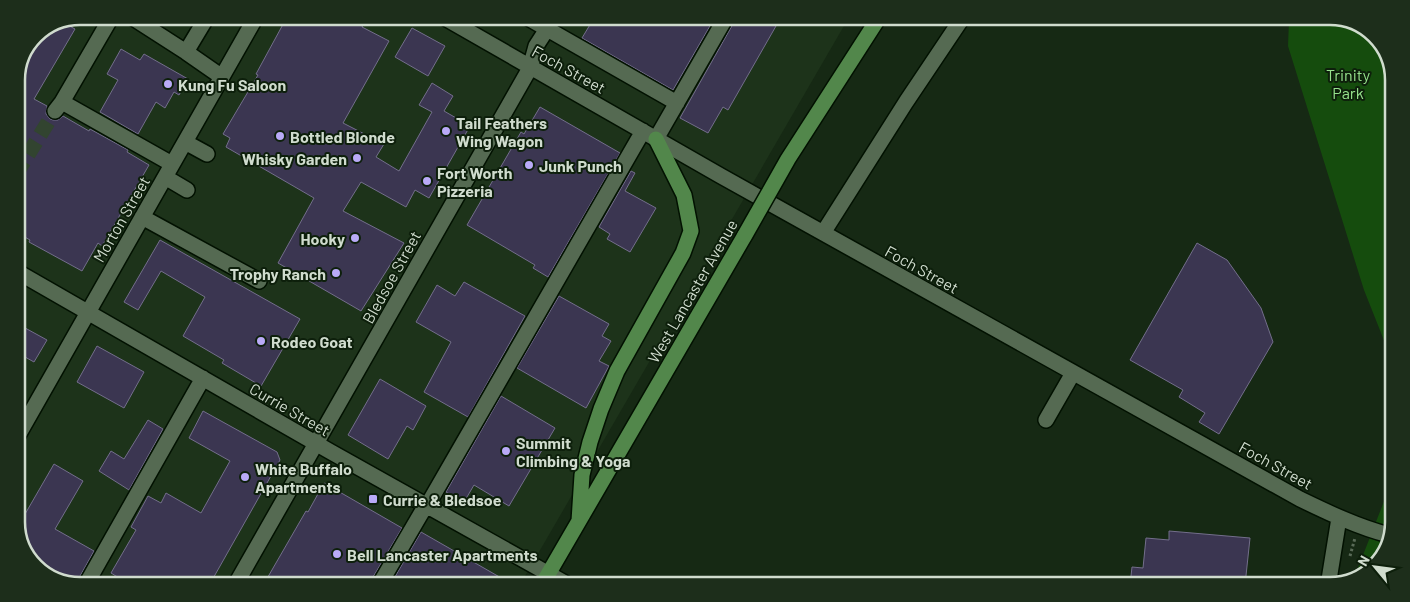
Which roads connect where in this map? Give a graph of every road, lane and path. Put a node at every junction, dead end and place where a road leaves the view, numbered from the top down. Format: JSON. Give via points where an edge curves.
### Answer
{"nodes":[{"id":1,"x":107,"y":25,"type":"edge"},
{"id":2,"x":144,"y":25,"type":"edge"},
{"id":3,"x":202,"y":25,"type":"edge"},
{"id":4,"x":251,"y":25,"type":"edge"},
{"id":5,"x":457,"y":25,"type":"edge"},
{"id":6,"x":540,"y":25,"type":"edge"},
{"id":7,"x":721,"y":25,"type":"edge"},
{"id":8,"x":874,"y":25,"type":"edge"},
{"id":9,"x":959,"y":25,"type":"edge"},
{"id":10,"x":547,"y":29,"type":"junction"},
{"id":11,"x":186,"y":52,"type":"junction"},
{"id":12,"x":530,"y":68,"type":"junction"},
{"id":13,"x":222,"y":77,"type":"junction"},
{"id":14,"x":677,"y":103,"type":"junction"},
{"id":15,"x":650,"y":135,"type":"junction"},
{"id":16,"x":185,"y":142,"type":"junction"},
{"id":17,"x":207,"y":154,"type":"dead end"},
{"id":18,"x":168,"y":171,"type":"junction"},
{"id":19,"x":187,"y":190,"type":"dead end"},
{"id":20,"x":142,"y":217,"type":"junction"},
{"id":21,"x":823,"y":234,"type":"junction"},
{"id":22,"x":25,"y":276,"type":"edge"},
{"id":23,"x":259,"y":282,"type":"dead end"},
{"id":24,"x":88,"y":312,"type":"junction"},
{"id":25,"x":1073,"y":372,"type":"junction"},
{"id":26,"x":203,"y":378,"type":"junction"},
{"id":27,"x":1046,"y":420,"type":"dead end"},
{"id":28,"x":25,"y":422,"type":"edge"},
{"id":29,"x":316,"y":444,"type":"junction"},
{"id":30,"x":427,"y":506,"type":"junction"},
{"id":31,"x":1339,"y":518,"type":"junction"},
{"id":32,"x":579,"y":521,"type":"junction"},
{"id":33,"x":1358,"y":525,"type":"junction"},
{"id":34,"x":1384,"y":534,"type":"edge"},
{"id":35,"x":1349,"y":560,"type":"dead end"},
{"id":36,"x":90,"y":577,"type":"edge"},
{"id":37,"x":240,"y":577,"type":"edge"},
{"id":38,"x":385,"y":577,"type":"edge"},
{"id":39,"x":544,"y":577,"type":"edge"},
{"id":40,"x":547,"y":577,"type":"edge"},
{"id":41,"x":1329,"y":577,"type":"edge"}],
"edges":[{"from":1,"to":18,"type":"street","via":[[58,107]]},
{"from":2,"to":11,"type":"street"},
{"from":3,"to":11,"type":"street"},
{"from":4,"to":13,"type":"street","name":"Morton Street"},
{"from":5,"to":12,"type":"street","name":"Foch Street"},
{"from":6,"to":10,"type":"street"},
{"from":7,"to":14,"type":"street"},
{"from":8,"to":32,"type":"main road","name":"West Lancaster Avenue","bridge":true,"via":[[788,159]]},
{"from":9,"to":21,"type":"street"},
{"from":10,"to":12,"type":"street","name":"Bledsoe Street","via":[[536,46]]},
{"from":10,"to":14,"type":"street"},
{"from":11,"to":13,"type":"street"},
{"from":12,"to":15,"type":"street","name":"Foch Street"},
{"from":12,"to":29,"type":"street","name":"Bledsoe Street"},
{"from":13,"to":16,"type":"street","name":"Morton Street"},
{"from":14,"to":15,"type":"street"},
{"from":15,"to":21,"type":"street","name":"Foch Street"},
{"from":15,"to":30,"type":"street"},
{"from":15,"to":32,"type":"main road","via":[[684,195],[691,231],[683,253],[617,371],[601,409],[582,475]]},
{"from":16,"to":17,"type":"street"},
{"from":16,"to":18,"type":"street","name":"Morton Street"},
{"from":18,"to":19,"type":"street"},
{"from":18,"to":20,"type":"street","name":"Morton Street"},
{"from":20,"to":23,"type":"street"},
{"from":20,"to":24,"type":"street","name":"Morton Street"},
{"from":21,"to":25,"type":"street","name":"Foch Street"},
{"from":22,"to":24,"type":"street","name":"Currie Street"},
{"from":24,"to":26,"type":"street","name":"Currie Street"},
{"from":24,"to":28,"type":"street","name":"Morton Street"},
{"from":25,"to":27,"type":"street"},
{"from":25,"to":31,"type":"street","name":"Foch Street"},
{"from":26,"to":29,"type":"street","name":"Currie Street"},
{"from":26,"to":36,"type":"street"},
{"from":29,"to":30,"type":"street","name":"Currie Street"},
{"from":29,"to":37,"type":"street","name":"Bledsoe Street"},
{"from":30,"to":38,"type":"street"},
{"from":30,"to":39,"type":"street","name":"Currie Street"},
{"from":31,"to":33,"type":"street","name":"Foch Street"},
{"from":31,"to":41,"type":"street"},
{"from":32,"to":40,"type":"main road","name":"West Lancaster Avenue"},
{"from":33,"to":34,"type":"street","name":"Foch Street"},
{"from":33,"to":35,"type":"path"}]}
